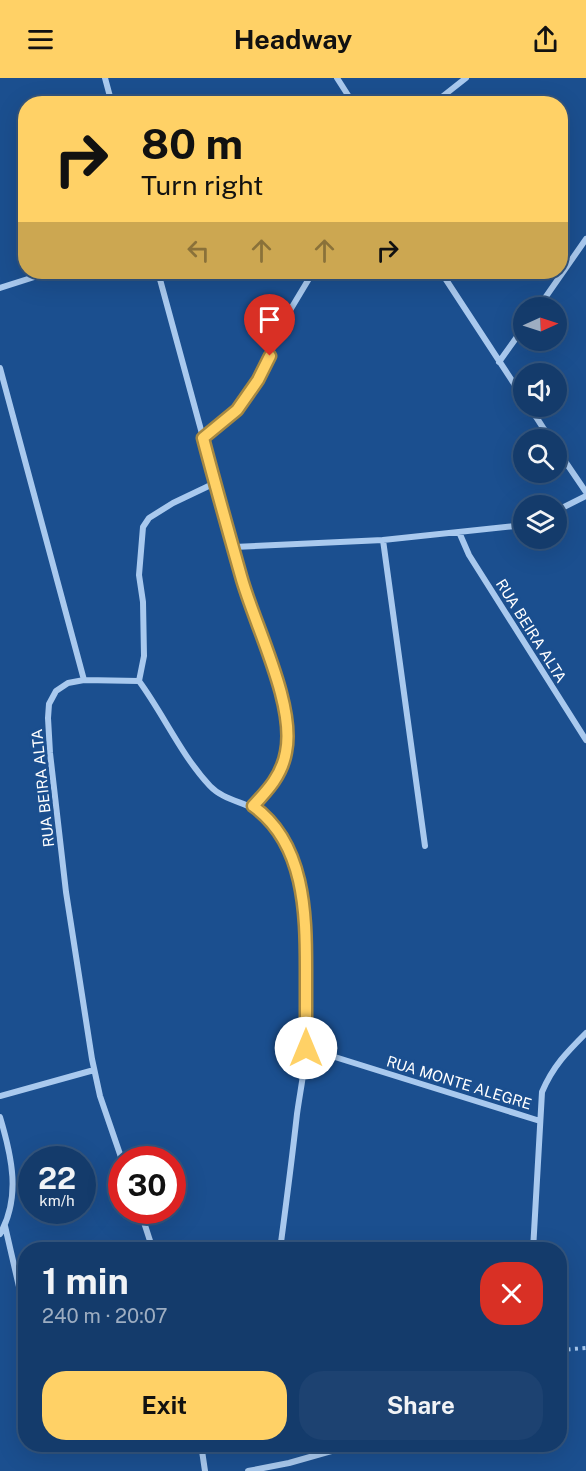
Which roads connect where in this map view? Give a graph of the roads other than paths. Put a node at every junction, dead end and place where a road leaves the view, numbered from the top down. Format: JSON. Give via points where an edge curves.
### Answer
{"nodes":[{"id":1,"x":105,"y":78,"type":"edge"},
{"id":2,"x":337,"y":78,"type":"edge"},
{"id":3,"x":466,"y":78,"type":"edge"},
{"id":4,"x":110,"y":96,"type":"edge"},
{"id":5,"x":349,"y":96,"type":"edge"},
{"id":6,"x":443,"y":96,"type":"edge"},
{"id":7,"x":586,"y":239,"type":"edge"},
{"id":8,"x":568,"y":265,"type":"edge"},
{"id":9,"x":28,"y":279,"type":"edge"},
{"id":10,"x":160,"y":279,"type":"edge"},
{"id":11,"x":309,"y":279,"type":"edge"},
{"id":12,"x":446,"y":279,"type":"edge"},
{"id":13,"x":558,"y":279,"type":"edge"},
{"id":14,"x":0,"y":288,"type":"edge"},
{"id":15,"x":546,"y":297,"type":"edge"},
{"id":16,"x":513,"y":342,"type":"edge"},
{"id":17,"x":499,"y":362,"type":"junction"},
{"id":18,"x":0,"y":368,"type":"edge"},
{"id":19,"x":513,"y":383,"type":"edge"},
{"id":20,"x":203,"y":438,"type":"junction"},
{"id":21,"x":567,"y":465,"type":"edge"},
{"id":22,"x":215,"y":483,"type":"junction"},
{"id":23,"x":586,"y":494,"type":"edge"},
{"id":24,"x":567,"y":504,"type":"edge"},
{"id":25,"x":513,"y":526,"type":"edge"},
{"id":26,"x":459,"y":532,"type":"junction"},
{"id":27,"x":383,"y":540,"type":"junction"},
{"id":28,"x":234,"y":547,"type":"junction"},
{"id":29,"x":84,"y":680,"type":"junction"},
{"id":30,"x":139,"y":681,"type":"junction"},
{"id":31,"x":586,"y":740,"type":"edge"},
{"id":32,"x":253,"y":806,"type":"junction"},
{"id":33,"x":425,"y":846,"type":"dead end"},
{"id":34,"x":586,"y":1033,"type":"edge"},
{"id":35,"x":306,"y":1048,"type":"junction"},
{"id":36,"x":94,"y":1070,"type":"junction"},
{"id":37,"x":0,"y":1096,"type":"edge"},
{"id":38,"x":0,"y":1118,"type":"edge"},
{"id":39,"x":540,"y":1121,"type":"junction"},
{"id":40,"x":117,"y":1146,"type":"edge"},
{"id":41,"x":145,"y":1224,"type":"edge"},
{"id":42,"x":5,"y":1226,"type":"junction"},
{"id":43,"x":0,"y":1234,"type":"edge"},
{"id":44,"x":150,"y":1242,"type":"edge"},
{"id":45,"x":281,"y":1242,"type":"edge"},
{"id":46,"x":533,"y":1242,"type":"edge"},
{"id":47,"x":18,"y":1282,"type":"edge"},
{"id":48,"x":202,"y":1452,"type":"edge"},
{"id":49,"x":328,"y":1452,"type":"edge"},
{"id":50,"x":205,"y":1471,"type":"edge"},
{"id":51,"x":248,"y":1471,"type":"edge"}],
"edges":[{"from":1,"to":4,"type":"street"},
{"from":2,"to":5,"type":"street"},
{"from":3,"to":6,"type":"street"},
{"from":7,"to":8,"type":"street"},
{"from":9,"to":14,"type":"street"},
{"from":10,"to":20,"type":"street"},
{"from":11,"to":20,"type":"street","via":[[258,380],[237,410]]},
{"from":12,"to":17,"type":"street"},
{"from":13,"to":15,"type":"street"},
{"from":16,"to":17,"type":"street"},
{"from":17,"to":19,"type":"street"},
{"from":18,"to":29,"type":"street"},
{"from":20,"to":22,"type":"street"},
{"from":21,"to":23,"type":"street"},
{"from":22,"to":28,"type":"street"},
{"from":22,"to":30,"type":"street","via":[[173,503],[149,518],[143,527],[139,575],[144,656]]},
{"from":23,"to":24,"type":"street"},
{"from":25,"to":26,"type":"street"},
{"from":26,"to":27,"type":"street"},
{"from":26,"to":31,"type":"street","name":"RUA BEIRA ALTA","via":[[469,555]]},
{"from":27,"to":28,"type":"street"},
{"from":27,"to":33,"type":"street"},
{"from":28,"to":32,"type":"street","via":[[278,683],[288,730],[280,771]]},
{"from":29,"to":30,"type":"street"},
{"from":29,"to":36,"type":"street","name":"RUA BEIRA ALTA","via":[[68,683],[56,691],[49,704],[48,718],[66,892]]},
{"from":30,"to":32,"type":"street","via":[[196,770],[212,788]]},
{"from":32,"to":35,"type":"street","via":[[273,823],[288,847],[298,878],[306,922]]},
{"from":34,"to":39,"type":"street","name":"RUA MONTE ALEGRE","via":[[549,1073],[542,1092]]},
{"from":35,"to":39,"type":"street","name":"RUA MONTE ALEGRE"},
{"from":35,"to":45,"type":"street"},
{"from":36,"to":37,"type":"street"},
{"from":36,"to":40,"type":"street","name":"RUA BEIRA ALTA"},
{"from":38,"to":42,"type":"street","via":[[14,1191]]},
{"from":39,"to":46,"type":"street"},
{"from":41,"to":44,"type":"street"},
{"from":42,"to":43,"type":"street"},
{"from":42,"to":47,"type":"street"},
{"from":48,"to":50,"type":"street"},
{"from":49,"to":51,"type":"street"}]}
